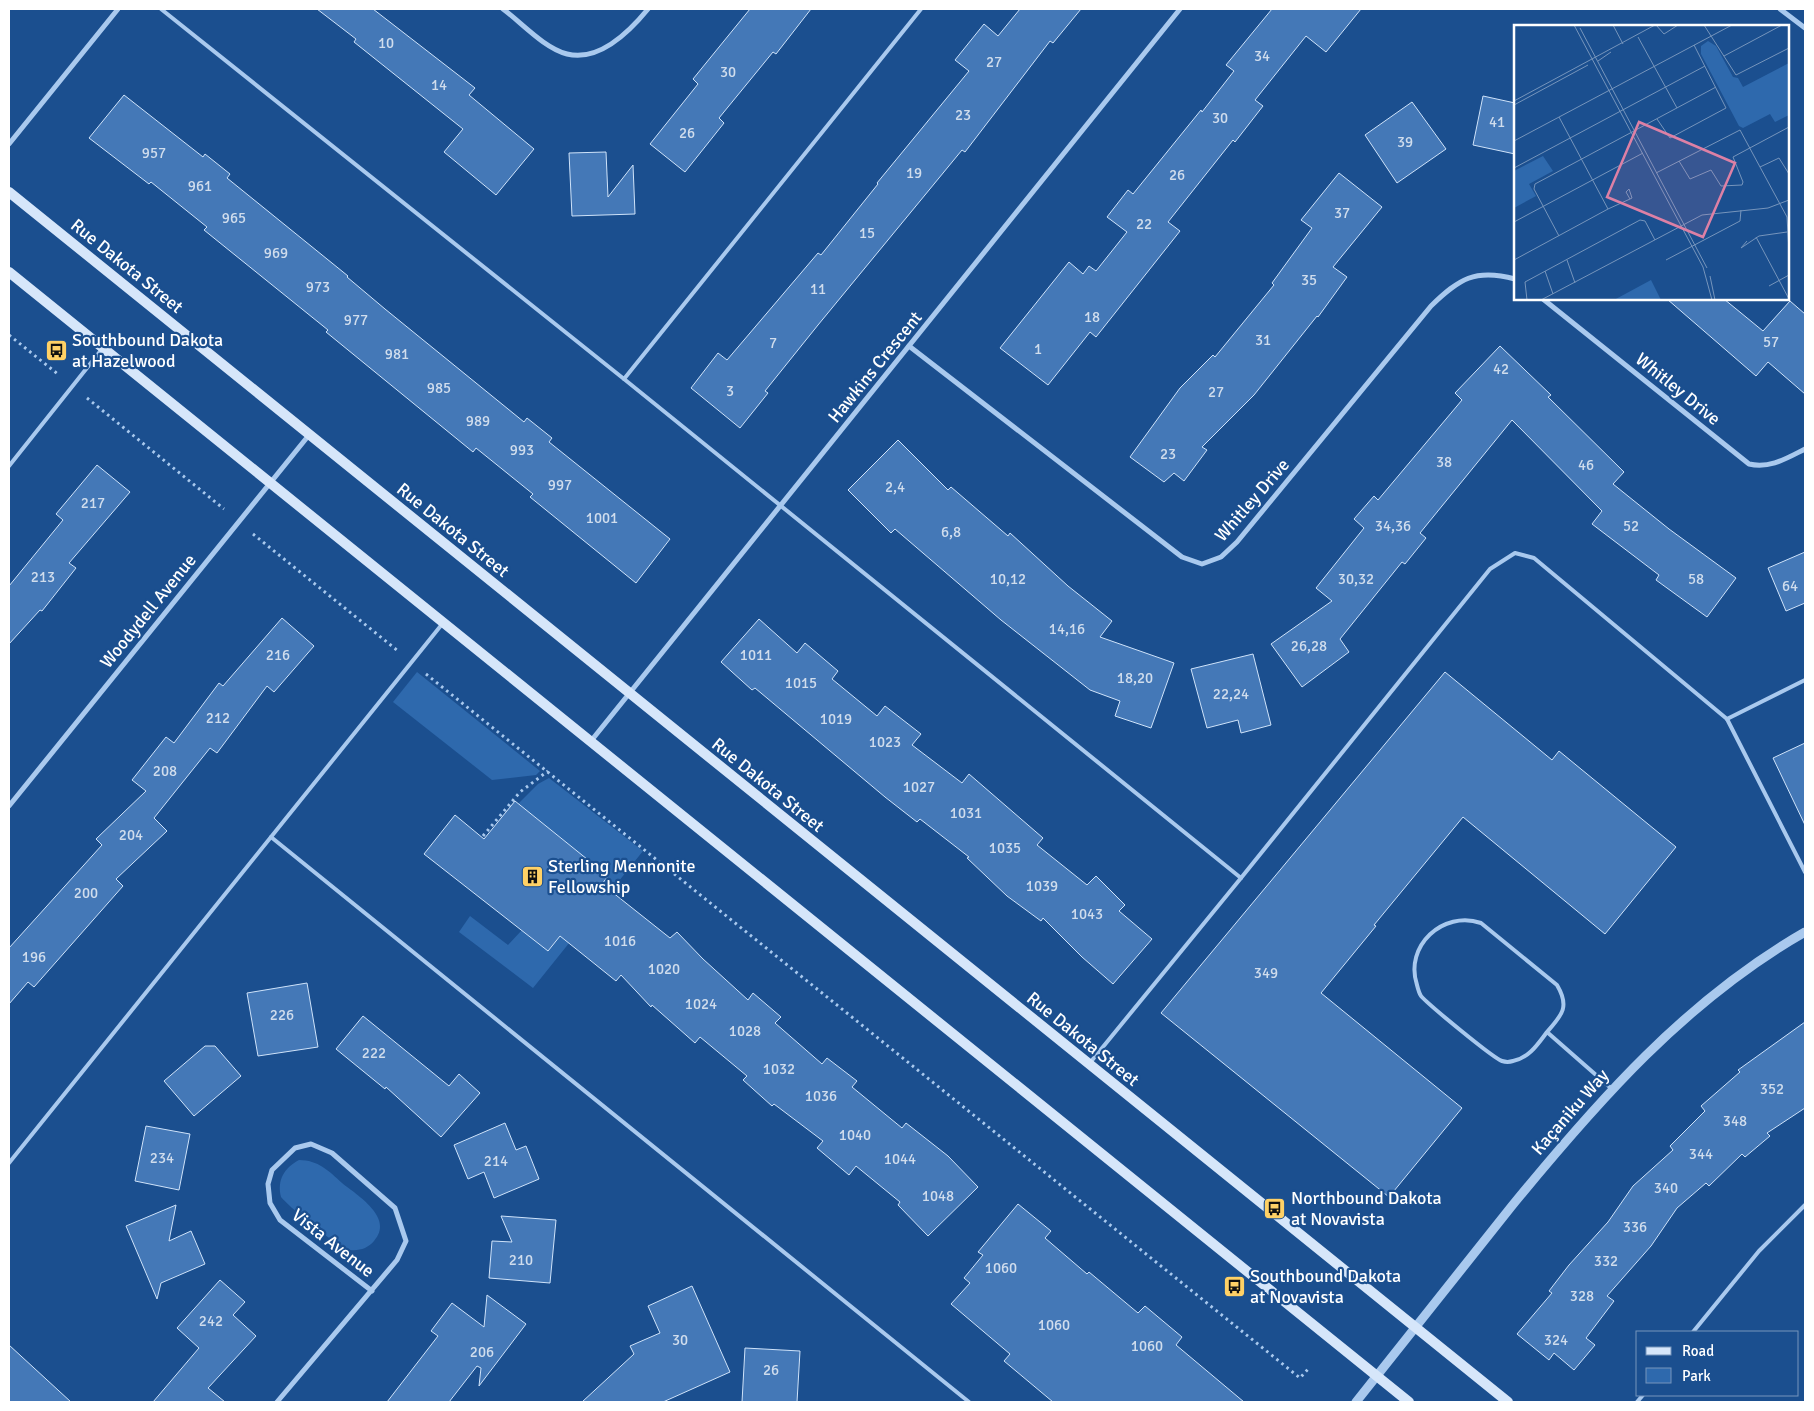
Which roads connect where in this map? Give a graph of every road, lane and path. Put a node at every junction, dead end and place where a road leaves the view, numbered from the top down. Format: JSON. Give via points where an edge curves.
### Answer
{"nodes":[{"id":1,"x":118,"y":9,"type":"edge"},
{"id":2,"x":161,"y":9,"type":"edge"},
{"id":3,"x":503,"y":9,"type":"edge"},
{"id":4,"x":648,"y":9,"type":"edge"},
{"id":5,"x":922,"y":9,"type":"edge"},
{"id":6,"x":1180,"y":9,"type":"edge"},
{"id":7,"x":1780,"y":9,"type":"edge"},
{"id":8,"x":1805,"y":28,"type":"edge"},
{"id":9,"x":9,"y":144,"type":"edge"},
{"id":10,"x":9,"y":192,"type":"edge"},
{"id":11,"x":9,"y":272,"type":"edge"},
{"id":12,"x":1514,"y":280,"type":"edge"},
{"id":13,"x":1544,"y":300,"type":"edge"},
{"id":14,"x":9,"y":335,"type":"edge"},
{"id":15,"x":909,"y":346,"type":"junction"},
{"id":16,"x":102,"y":350,"type":"junction"},
{"id":17,"x":624,"y":379,"type":"junction"},
{"id":18,"x":73,"y":386,"type":"junction"},
{"id":19,"x":309,"y":434,"type":"junction"},
{"id":20,"x":1805,"y":449,"type":"edge"},
{"id":21,"x":9,"y":466,"type":"edge"},
{"id":22,"x":270,"y":482,"type":"junction"},
{"id":23,"x":780,"y":508,"type":"junction"},
{"id":24,"x":239,"y":521,"type":"junction"},
{"id":25,"x":443,"y":623,"type":"junction"},
{"id":26,"x":411,"y":662,"type":"junction"},
{"id":27,"x":1805,"y":680,"type":"edge"},
{"id":28,"x":630,"y":694,"type":"junction"},
{"id":29,"x":1727,"y":719,"type":"junction"},
{"id":30,"x":591,"y":741,"type":"junction"},
{"id":31,"x":548,"y":771,"type":"junction"},
{"id":32,"x":9,"y":806,"type":"edge"},
{"id":33,"x":483,"y":836,"type":"dead end"},
{"id":34,"x":271,"y":837,"type":"junction"},
{"id":35,"x":1805,"y":872,"type":"edge"},
{"id":36,"x":1241,"y":878,"type":"junction"},
{"id":37,"x":1805,"y":932,"type":"edge"},
{"id":38,"x":1547,"y":1032,"type":"junction"},
{"id":39,"x":1089,"y":1065,"type":"junction"},
{"id":40,"x":1612,"y":1089,"type":"junction"},
{"id":41,"x":9,"y":1163,"type":"edge"},
{"id":42,"x":1805,"y":1205,"type":"edge"},
{"id":43,"x":372,"y":1290,"type":"junction"},
{"id":44,"x":1415,"y":1327,"type":"junction"},
{"id":45,"x":1694,"y":1331,"type":"edge"},
{"id":46,"x":1309,"y":1368,"type":"dead end"},
{"id":47,"x":1376,"y":1376,"type":"junction"},
{"id":48,"x":277,"y":1402,"type":"edge"},
{"id":49,"x":969,"y":1402,"type":"edge"},
{"id":50,"x":1356,"y":1402,"type":"edge"},
{"id":51,"x":1409,"y":1402,"type":"edge"},
{"id":52,"x":1508,"y":1402,"type":"edge"}],
"edges":[{"from":1,"to":9,"type":"street"},
{"from":2,"to":17,"type":"lane"},
{"from":3,"to":4,"type":"street","via":[[553,48],[568,54],[586,54],[605,47],[631,30]]},
{"from":5,"to":17,"type":"lane"},
{"from":6,"to":15,"type":"street","name":"Hawkins Crescent"},
{"from":7,"to":8,"type":"street"},
{"from":10,"to":19,"type":"main road","name":"Rue Dakota Street"},
{"from":11,"to":16,"type":"main road"},
{"from":12,"to":15,"type":"street","name":"Whitley Drive","via":[[1497,274],[1472,276],[1453,284],[1431,306],[1237,542],[1221,557],[1202,564],[1182,556]]},
{"from":13,"to":20,"type":"street","name":"Whitley Drive","via":[[1748,464],[1774,464]]},
{"from":14,"to":18,"type":"path"},
{"from":15,"to":23,"type":"street","name":"Hawkins Crescent"},
{"from":16,"to":18,"type":"lane"},
{"from":16,"to":22,"type":"main road"},
{"from":17,"to":23,"type":"lane"},
{"from":18,"to":21,"type":"lane"},
{"from":18,"to":24,"type":"path"},
{"from":19,"to":22,"type":"street","name":"Woodydell Avenue"},
{"from":19,"to":28,"type":"main road","name":"Rue Dakota Street"},
{"from":22,"to":24,"type":"street","name":"Woodydell Avenue"},
{"from":22,"to":25,"type":"main road"},
{"from":23,"to":28,"type":"street","name":"Hawkins Crescent"},
{"from":23,"to":36,"type":"lane"},
{"from":24,"to":26,"type":"path"},
{"from":24,"to":32,"type":"street","name":"Woodydell Avenue"},
{"from":25,"to":26,"type":"lane"},
{"from":25,"to":30,"type":"main road"},
{"from":26,"to":31,"type":"path"},
{"from":26,"to":34,"type":"lane"},
{"from":27,"to":29,"type":"lane"},
{"from":28,"to":30,"type":"street","name":"Hawkins Crescent"},
{"from":28,"to":39,"type":"main road","name":"Rue Dakota Street"},
{"from":29,"to":35,"type":"lane"},
{"from":29,"to":36,"type":"lane","via":[[1534,558],[1515,554],[1490,569]]},
{"from":30,"to":47,"type":"main road"},
{"from":31,"to":33,"type":"path","via":[[520,792]]},
{"from":31,"to":46,"type":"path","via":[[1300,1378]]},
{"from":34,"to":41,"type":"lane"},
{"from":34,"to":49,"type":"lane"},
{"from":36,"to":39,"type":"lane"},
{"from":37,"to":40,"type":"street","name":"Kaçaniku Way","via":[[1710,998],[1645,1054]]},
{"from":38,"to":38,"type":"lane","via":[[1561,1017],[1564,1008],[1562,993],[1557,985],[1481,923],[1471,919],[1445,923],[1427,937],[1416,957],[1417,987],[1421,995],[1462,1031],[1501,1061],[1512,1062],[1524,1058]]},
{"from":38,"to":40,"type":"lane"},
{"from":39,"to":44,"type":"main road","name":"Rue Dakota Street"},
{"from":40,"to":44,"type":"street","name":"Kaçaniku Way","via":[[1544,1167]]},
{"from":42,"to":45,"type":"lane","via":[[1759,1251]]},
{"from":43,"to":43,"type":"street","name":"Vista Avenue","via":[[397,1260],[406,1241],[395,1208],[332,1154],[310,1144],[295,1148],[272,1170],[268,1184],[270,1203],[280,1220]]},
{"from":43,"to":48,"type":"street","name":"Vista Avenue"},
{"from":44,"to":47,"type":"street","name":"Kaçaniku Way"},
{"from":44,"to":52,"type":"main road","name":"Rue Dakota Street"},
{"from":47,"to":50,"type":"street","name":"Kaçaniku Way"},
{"from":47,"to":51,"type":"main road"}]}
